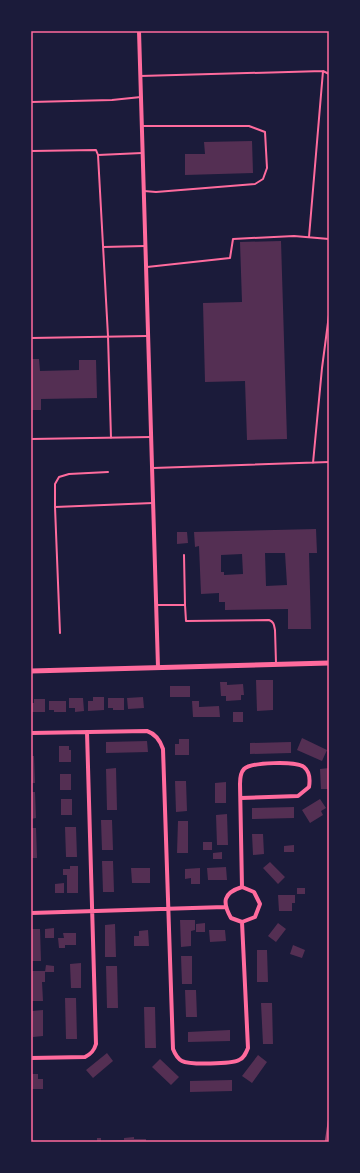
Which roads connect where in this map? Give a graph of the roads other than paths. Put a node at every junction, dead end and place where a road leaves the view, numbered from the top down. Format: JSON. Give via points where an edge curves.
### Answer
{"nodes":[{"id":1,"x":139,"y":31,"type":"edge"},
{"id":2,"x":323,"y":71,"type":"junction"},
{"id":3,"x":329,"y":74,"type":"edge"},
{"id":4,"x":140,"y":76,"type":"junction"},
{"id":5,"x":141,"y":96,"type":"junction"},
{"id":6,"x":31,"y":102,"type":"edge"},
{"id":7,"x":142,"y":126,"type":"junction"},
{"id":8,"x":31,"y":150,"type":"edge"},
{"id":9,"x":143,"y":153,"type":"junction"},
{"id":10,"x":98,"y":155,"type":"junction"},
{"id":11,"x":144,"y":191,"type":"junction"},
{"id":12,"x":309,"y":237,"type":"junction"},
{"id":13,"x":329,"y":240,"type":"edge"},
{"id":14,"x":146,"y":246,"type":"junction"},
{"id":15,"x":102,"y":247,"type":"junction"},
{"id":16,"x":147,"y":267,"type":"junction"},
{"id":17,"x":329,"y":315,"type":"edge"},
{"id":18,"x":108,"y":336,"type":"junction"},
{"id":19,"x":149,"y":336,"type":"junction"},
{"id":20,"x":31,"y":338,"type":"edge"},
{"id":21,"x":151,"y":437,"type":"junction"},
{"id":22,"x":112,"y":438,"type":"junction"},
{"id":23,"x":31,"y":439,"type":"edge"},
{"id":24,"x":329,"y":462,"type":"edge"},
{"id":25,"x":313,"y":463,"type":"junction"},
{"id":26,"x":153,"y":468,"type":"junction"},
{"id":27,"x":108,"y":472,"type":"dead end"},
{"id":28,"x":154,"y":502,"type":"junction"},
{"id":29,"x":55,"y":507,"type":"junction"},
{"id":30,"x":184,"y":555,"type":"dead end"},
{"id":31,"x":185,"y":605,"type":"junction"},
{"id":32,"x":157,"y":606,"type":"junction"},
{"id":33,"x":60,"y":633,"type":"dead end"},
{"id":34,"x":329,"y":662,"type":"edge"},
{"id":35,"x":276,"y":664,"type":"junction"},
{"id":36,"x":158,"y":667,"type":"junction"},
{"id":37,"x":31,"y":671,"type":"edge"},
{"id":38,"x":87,"y":732,"type":"junction"},
{"id":39,"x":31,"y":733,"type":"edge"},
{"id":40,"x":241,"y":798,"type":"junction"},
{"id":41,"x":242,"y":887,"type":"junction"},
{"id":42,"x":225,"y":907,"type":"junction"},
{"id":43,"x":168,"y":909,"type":"junction"},
{"id":44,"x":92,"y":911,"type":"junction"},
{"id":45,"x":31,"y":913,"type":"edge"},
{"id":46,"x":242,"y":922,"type":"junction"},
{"id":47,"x":31,"y":1058,"type":"edge"}],
"edges":[{"from":1,"to":4,"type":"street"},
{"from":2,"to":3,"type":"lane"},
{"from":2,"to":4,"type":"lane"},
{"from":2,"to":12,"type":"lane"},
{"from":4,"to":5,"type":"street"},
{"from":5,"to":6,"type":"lane","via":[[112,100]]},
{"from":5,"to":7,"type":"street"},
{"from":7,"to":9,"type":"street"},
{"from":7,"to":11,"type":"lane","via":[[249,126],[265,132],[267,168],[262,179],[255,184]]},
{"from":8,"to":10,"type":"lane","via":[[96,150]]},
{"from":9,"to":10,"type":"lane"},
{"from":9,"to":11,"type":"street"},
{"from":10,"to":15,"type":"lane"},
{"from":11,"to":14,"type":"street"},
{"from":12,"to":13,"type":"lane"},
{"from":12,"to":16,"type":"lane","via":[[234,239],[230,258]]},
{"from":14,"to":15,"type":"lane"},
{"from":14,"to":16,"type":"street"},
{"from":15,"to":18,"type":"lane"},
{"from":16,"to":19,"type":"street"},
{"from":17,"to":25,"type":"lane"},
{"from":18,"to":19,"type":"lane"},
{"from":18,"to":20,"type":"lane"},
{"from":18,"to":22,"type":"lane"},
{"from":19,"to":21,"type":"street"},
{"from":21,"to":22,"type":"lane"},
{"from":21,"to":26,"type":"street"},
{"from":22,"to":23,"type":"lane"},
{"from":24,"to":25,"type":"lane"},
{"from":25,"to":26,"type":"lane"},
{"from":26,"to":28,"type":"street"},
{"from":27,"to":29,"type":"lane","via":[[58,477],[55,484]]},
{"from":28,"to":29,"type":"lane"},
{"from":28,"to":32,"type":"street"},
{"from":29,"to":33,"type":"lane"},
{"from":30,"to":31,"type":"lane"},
{"from":31,"to":32,"type":"lane"},
{"from":31,"to":35,"type":"lane","via":[[186,621],[271,621],[275,630]]},
{"from":32,"to":36,"type":"street"},
{"from":34,"to":35,"type":"street"},
{"from":35,"to":36,"type":"street"},
{"from":36,"to":37,"type":"street"},
{"from":38,"to":39,"type":"street"},
{"from":38,"to":43,"type":"street","via":[[147,731],[153,733],[161,743]]},
{"from":38,"to":44,"type":"street"},
{"from":40,"to":40,"type":"street","via":[[241,773],[244,768],[256,764],[298,764],[309,774],[309,787],[298,796]]},
{"from":40,"to":41,"type":"street"},
{"from":41,"to":42,"type":"street","via":[[232,890],[226,898]]},
{"from":41,"to":46,"type":"street","via":[[254,892],[260,904],[255,917]]},
{"from":42,"to":43,"type":"street"},
{"from":42,"to":46,"type":"street","via":[[231,918]]},
{"from":43,"to":44,"type":"street"},
{"from":43,"to":46,"type":"street","via":[[173,1049],[177,1058],[188,1063],[234,1062],[243,1058],[248,1048]]},
{"from":44,"to":45,"type":"street"},
{"from":44,"to":47,"type":"street","via":[[96,1044],[94,1050],[85,1056]]}]}
